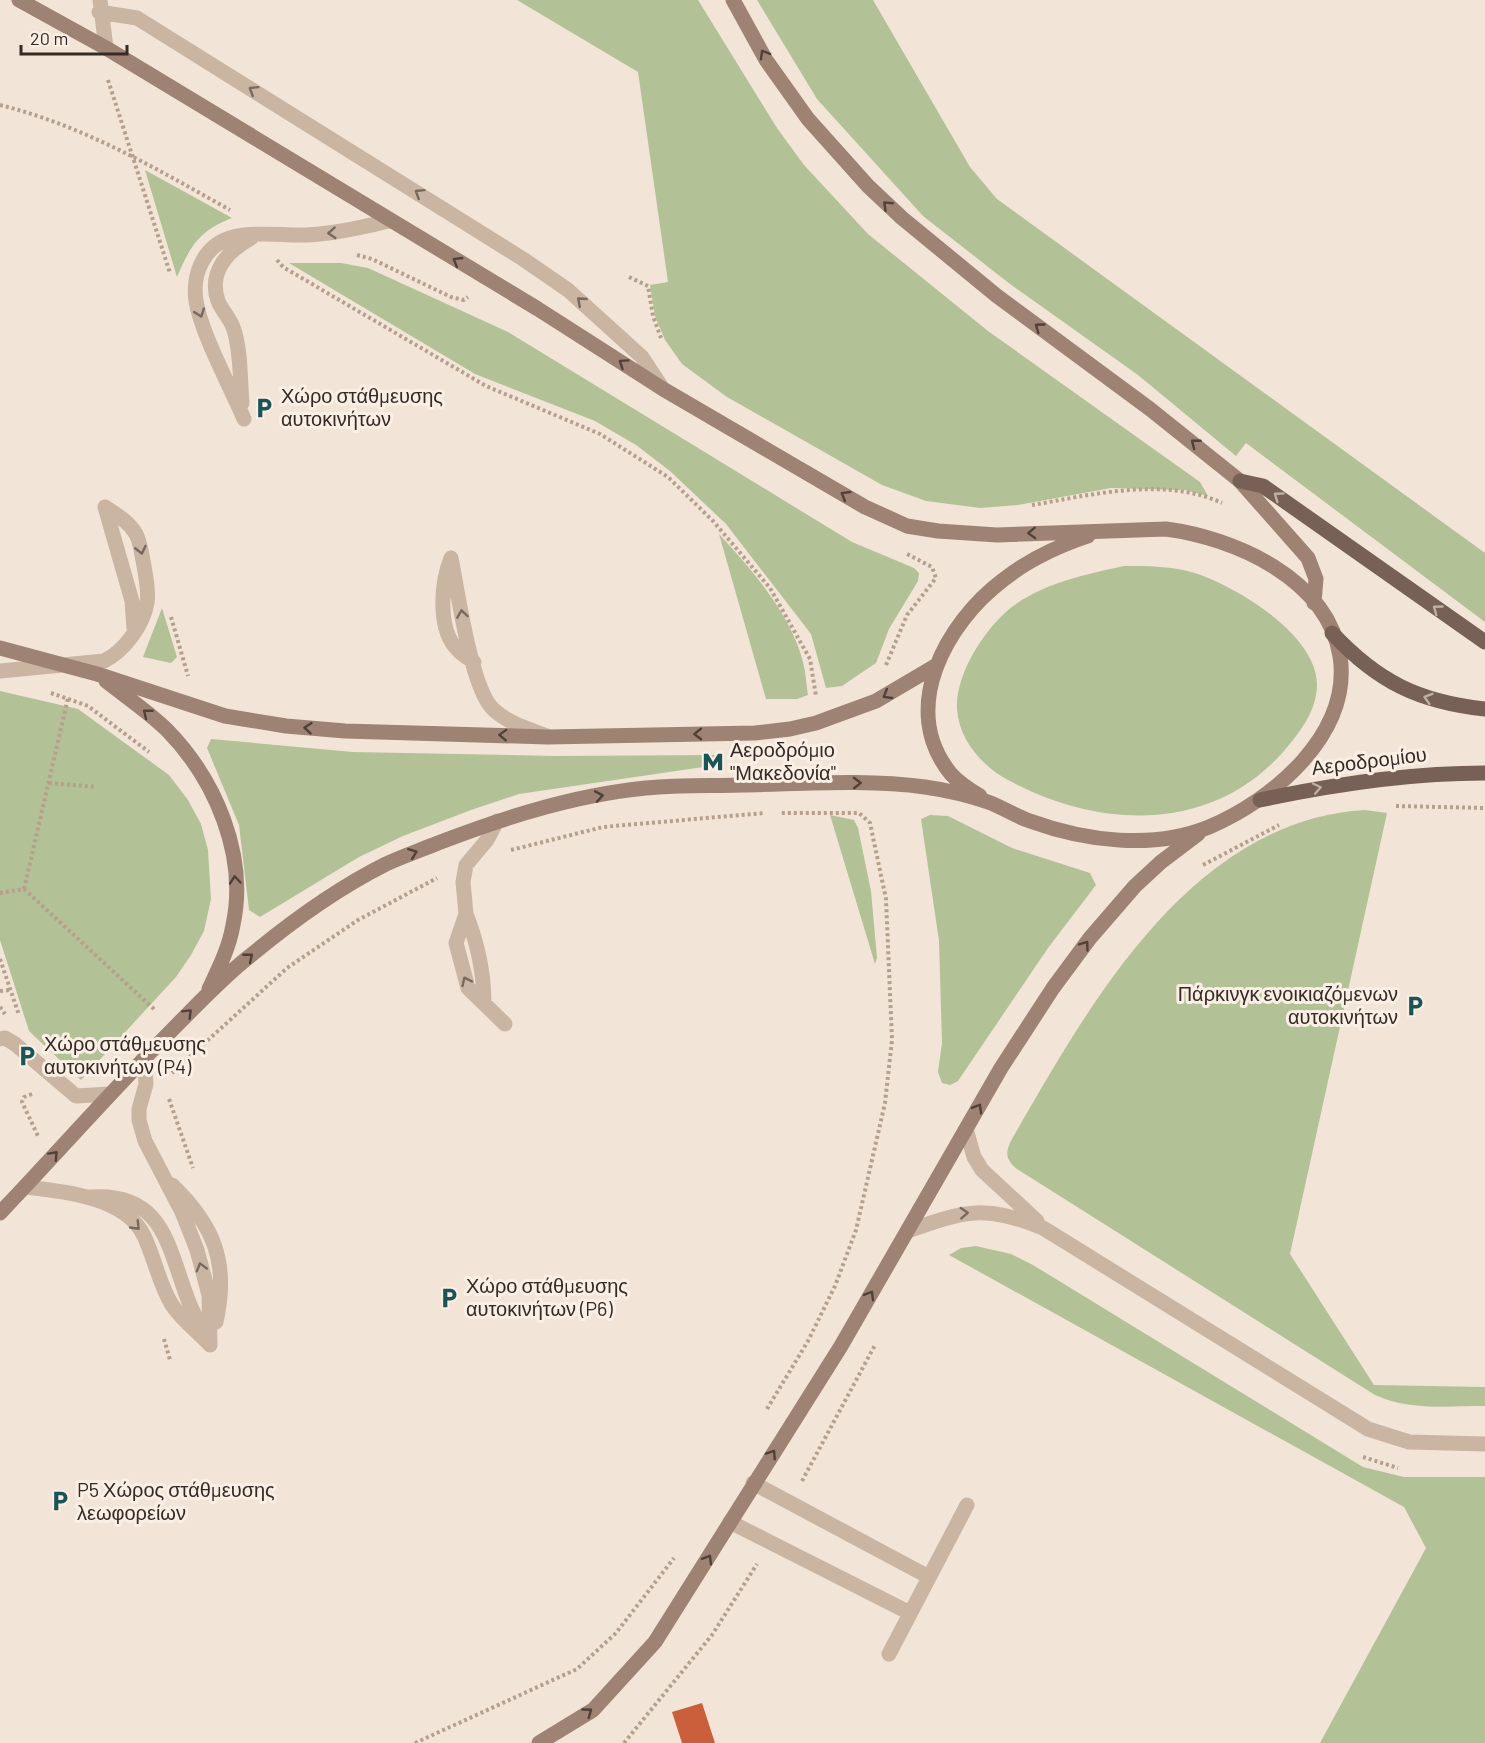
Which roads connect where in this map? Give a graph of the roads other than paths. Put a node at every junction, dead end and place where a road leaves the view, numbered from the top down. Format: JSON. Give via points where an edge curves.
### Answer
{"nodes":[{"id":1,"x":19,"y":0,"type":"edge"},
{"id":2,"x":733,"y":0,"type":"edge"},
{"id":3,"x":99,"y":6,"type":"edge"},
{"id":4,"x":106,"y":48,"type":"junction"},
{"id":5,"x":390,"y":221,"type":"junction"},
{"id":6,"x":259,"y":233,"type":"junction"},
{"id":7,"x":663,"y":389,"type":"junction"},
{"id":8,"x":1240,"y":481,"type":"junction"},
{"id":9,"x":1111,"y":531,"type":"junction"},
{"id":10,"x":451,"y":558,"type":"dead end"},
{"id":11,"x":1314,"y":603,"type":"junction"},
{"id":12,"x":134,"y":632,"type":"junction"},
{"id":13,"x":1332,"y":633,"type":"junction"},
{"id":14,"x":1485,"y":642,"type":"edge"},
{"id":15,"x":0,"y":648,"type":"edge"},
{"id":16,"x":60,"y":663,"type":"junction"},
{"id":17,"x":937,"y":665,"type":"junction"},
{"id":18,"x":0,"y":671,"type":"edge"},
{"id":19,"x":97,"y":674,"type":"junction"},
{"id":20,"x":1485,"y":709,"type":"edge"},
{"id":21,"x":548,"y":737,"type":"junction"},
{"id":22,"x":1485,"y":773,"type":"edge"},
{"id":23,"x":1260,"y":800,"type":"junction"},
{"id":24,"x":988,"y":802,"type":"junction"},
{"id":25,"x":497,"y":821,"type":"junction"},
{"id":26,"x":1207,"y":828,"type":"junction"},
{"id":27,"x":206,"y":996,"type":"junction"},
{"id":28,"x":505,"y":1024,"type":"dead end"},
{"id":29,"x":0,"y":1038,"type":"edge"},
{"id":30,"x":144,"y":1058,"type":"junction"},
{"id":31,"x":109,"y":1094,"type":"junction"},
{"id":32,"x":966,"y":1129,"type":"junction"},
{"id":33,"x":25,"y":1187,"type":"junction"},
{"id":34,"x":0,"y":1213,"type":"edge"},
{"id":35,"x":1043,"y":1228,"type":"junction"},
{"id":36,"x":909,"y":1232,"type":"junction"},
{"id":37,"x":1485,"y":1444,"type":"edge"},
{"id":38,"x":753,"y":1483,"type":"junction"},
{"id":39,"x":968,"y":1505,"type":"dead end"},
{"id":40,"x":730,"y":1522,"type":"junction"},
{"id":41,"x":930,"y":1577,"type":"junction"},
{"id":42,"x":910,"y":1613,"type":"junction"},
{"id":43,"x":889,"y":1654,"type":"dead end"},
{"id":44,"x":539,"y":1743,"type":"edge"}],
"edges":[{"from":1,"to":4,"type":"street"},
{"from":8,"to":2,"type":"street","one_way":true,"via":[[997,296],[868,186],[808,119],[766,60]]},
{"from":3,"to":4,"type":"street"},
{"from":7,"to":3,"type":"street","one_way":true,"via":[[642,357],[568,290],[524,259],[137,18]]},
{"from":4,"to":5,"type":"street"},
{"from":5,"to":6,"type":"street","one_way":true,"via":[[342,232]]},
{"from":7,"to":5,"type":"street","one_way":true},
{"from":6,"to":6,"type":"street","one_way":true,"via":[[223,239],[208,250],[196,272],[196,301],[244,419],[234,329],[214,286],[226,258]]},
{"from":9,"to":7,"type":"street","one_way":true,"via":[[997,534],[907,526],[865,507]]},
{"from":8,"to":11,"type":"street","via":[[1308,558],[1316,579]]},
{"from":14,"to":8,"type":"main road","one_way":true,"via":[[1263,486]]},
{"from":9,"to":11,"type":"street","via":[[1166,529],[1217,539],[1272,566]]},
{"from":9,"to":17,"type":"street","via":[[1067,543],[1001,581],[967,614]]},
{"from":21,"to":10,"type":"street","one_way":true,"via":[[491,708],[482,694],[474,662],[457,650],[450,638],[442,594]]},
{"from":11,"to":13,"type":"street"},
{"from":12,"to":12,"type":"street","one_way":true,"via":[[132,601],[105,507],[125,520],[141,548],[148,598]]},
{"from":12,"to":16,"type":"street","via":[[119,653],[104,661]]},
{"from":20,"to":13,"type":"main road","one_way":true,"via":[[1437,701],[1392,684],[1353,655]]},
{"from":13,"to":23,"type":"street","via":[[1340,658],[1340,680],[1329,720],[1297,767]]},
{"from":15,"to":16,"type":"street"},
{"from":16,"to":18,"type":"street"},
{"from":16,"to":19,"type":"street"},
{"from":17,"to":21,"type":"street","one_way":true,"via":[[876,701],[790,729]]},
{"from":17,"to":24,"type":"street","via":[[928,694],[930,731],[951,774]]},
{"from":21,"to":19,"type":"street","one_way":true,"via":[[286,726],[225,716]]},
{"from":27,"to":19,"type":"street","one_way":true,"via":[[234,923],[236,884],[222,812],[206,781],[166,729]]},
{"from":23,"to":22,"type":"main road","name":"Αεροδρομίου","one_way":true,"via":[[1401,775]]},
{"from":23,"to":26,"type":"street"},
{"from":25,"to":24,"type":"street","one_way":true,"via":[[594,797],[657,787],[890,782],[937,788]]},
{"from":24,"to":26,"type":"street","via":[[1027,820],[1086,837],[1149,839]]},
{"from":27,"to":25,"type":"street","one_way":true,"via":[[246,959],[332,896],[387,863]]},
{"from":28,"to":25,"type":"street","one_way":true,"via":[[468,988],[456,943],[466,914],[462,882],[466,866]]},
{"from":32,"to":26,"type":"street","one_way":true,"via":[[1053,988],[1096,930],[1161,862]]},
{"from":30,"to":27,"type":"street","one_way":true},
{"from":29,"to":31,"type":"street","via":[[15,1044],[76,1096]]},
{"from":30,"to":31,"type":"street"},
{"from":33,"to":30,"type":"street","one_way":true,"via":[[89,1197],[123,1214],[143,1233],[174,1308],[210,1345],[209,1295],[200,1262],[182,1212],[145,1142],[139,1120],[146,1084]]},
{"from":33,"to":31,"type":"street","one_way":true},
{"from":32,"to":35,"type":"street","via":[[982,1170]]},
{"from":32,"to":36,"type":"street"},
{"from":33,"to":34,"type":"street"},
{"from":36,"to":35,"type":"street","one_way":true,"via":[[953,1214],[984,1212],[1010,1215]]},
{"from":35,"to":37,"type":"street","via":[[1368,1429],[1409,1442]]},
{"from":38,"to":36,"type":"street","one_way":true},
{"from":38,"to":40,"type":"street"},
{"from":38,"to":41,"type":"street"},
{"from":39,"to":41,"type":"street"},
{"from":40,"to":42,"type":"street"},
{"from":44,"to":40,"type":"street","one_way":true,"via":[[592,1710],[640,1659]]},
{"from":41,"to":42,"type":"street"},
{"from":42,"to":43,"type":"street"}]}
